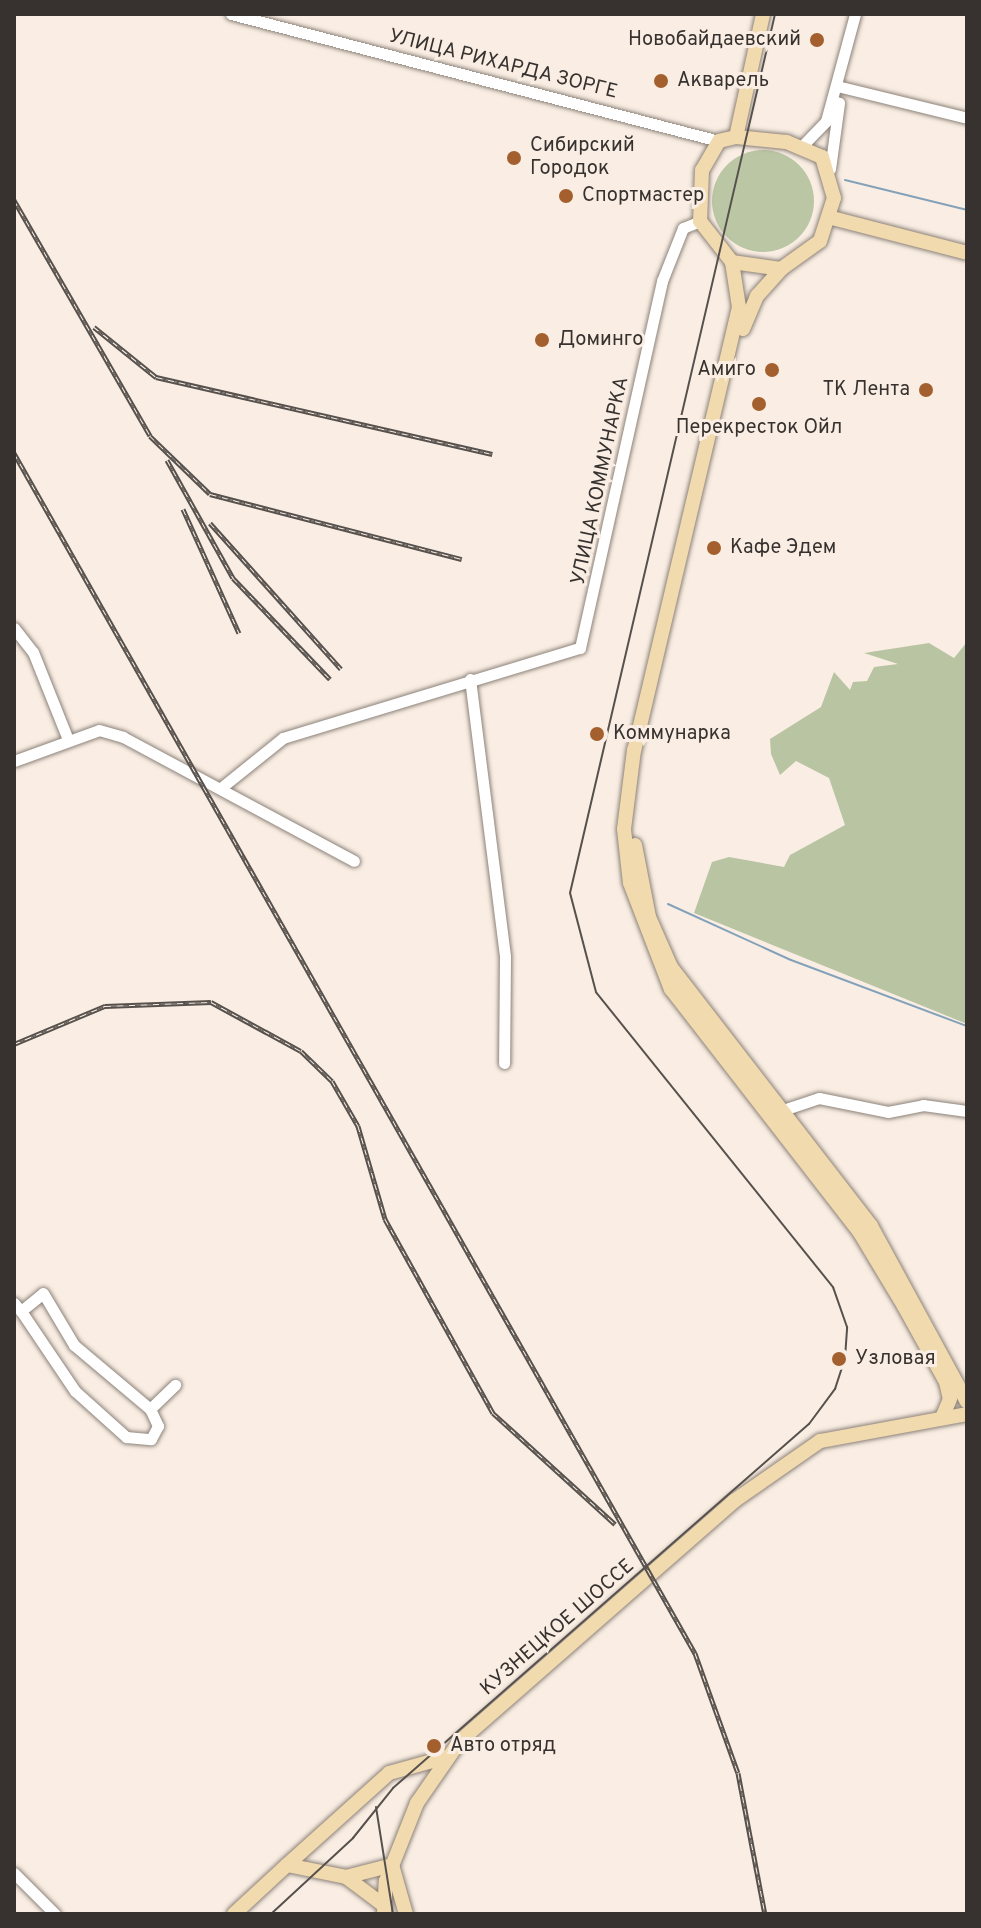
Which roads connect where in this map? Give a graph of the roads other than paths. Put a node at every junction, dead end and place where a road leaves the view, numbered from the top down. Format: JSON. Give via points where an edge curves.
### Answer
{"nodes":[{"id":1,"x":231,"y":14,"type":"edge"},
{"id":2,"x":763,"y":14,"type":"edge"},
{"id":3,"x":855,"y":14,"type":"edge"},
{"id":4,"x":837,"y":86,"type":"junction"},
{"id":5,"x":967,"y":118,"type":"edge"},
{"id":6,"x":736,"y":137,"type":"junction"},
{"id":7,"x":719,"y":141,"type":"junction"},
{"id":8,"x":802,"y":146,"type":"junction"},
{"id":9,"x":831,"y":179,"type":"junction"},
{"id":10,"x":832,"y":218,"type":"junction"},
{"id":11,"x":700,"y":221,"type":"junction"},
{"id":12,"x":967,"y":253,"type":"edge"},
{"id":13,"x":732,"y":262,"type":"junction"},
{"id":14,"x":781,"y":269,"type":"junction"},
{"id":15,"x":14,"y":628,"type":"edge"},
{"id":16,"x":470,"y":679,"type":"junction"},
{"id":17,"x":67,"y":737,"type":"junction"},
{"id":18,"x":14,"y":761,"type":"edge"},
{"id":19,"x":222,"y":787,"type":"junction"},
{"id":20,"x":354,"y":861,"type":"dead end"},
{"id":21,"x":504,"y":1063,"type":"dead end"},
{"id":22,"x":780,"y":1111,"type":"junction"},
{"id":23,"x":967,"y":1111,"type":"edge"},
{"id":24,"x":18,"y":1307,"type":"edge"},
{"id":25,"x":46,"y":1341,"type":"junction"},
{"id":26,"x":72,"y":1341,"type":"junction"},
{"id":27,"x":175,"y":1385,"type":"dead end"},
{"id":28,"x":967,"y":1402,"type":"edge"},
{"id":29,"x":150,"y":1409,"type":"junction"},
{"id":30,"x":967,"y":1414,"type":"edge"},
{"id":31,"x":942,"y":1418,"type":"junction"},
{"id":32,"x":448,"y":1757,"type":"junction"},
{"id":33,"x":287,"y":1865,"type":"junction"},
{"id":34,"x":392,"y":1865,"type":"junction"},
{"id":35,"x":14,"y":1873,"type":"edge"},
{"id":36,"x":346,"y":1877,"type":"junction"},
{"id":37,"x":383,"y":1909,"type":"edge"},
{"id":38,"x":55,"y":1914,"type":"edge"},
{"id":39,"x":234,"y":1914,"type":"edge"},
{"id":40,"x":406,"y":1914,"type":"edge"}],
"edges":[{"from":1,"to":7,"type":"street","name":"УЛИЦА РИХАРДА ЗОРГЕ"},
{"from":2,"to":6,"type":"main road"},
{"from":3,"to":4,"type":"street"},
{"from":4,"to":5,"type":"street"},
{"from":4,"to":8,"type":"street","via":[[826,121]]},
{"from":4,"to":9,"type":"street"},
{"from":6,"to":7,"type":"main road"},
{"from":6,"to":8,"type":"main road"},
{"from":7,"to":11,"type":"main road","via":[[702,170]]},
{"from":8,"to":9,"type":"main road","via":[[822,157]]},
{"from":9,"to":10,"type":"main road"},
{"from":10,"to":12,"type":"main road"},
{"from":10,"to":14,"type":"main road","via":[[820,241]]},
{"from":11,"to":13,"type":"main road"},
{"from":11,"to":16,"type":"street","name":"УЛИЦА КОММУНАРКА","via":[[683,228],[662,281],[588,637],[568,654]]},
{"from":13,"to":14,"type":"main road"},
{"from":13,"to":31,"type":"main road","via":[[736,326],[630,775],[624,829],[630,883],[671,989],[847,1216],[898,1295],[946,1382],[950,1399]]},
{"from":14,"to":22,"type":"main road","via":[[757,296],[743,328],[649,718],[634,827],[645,902],[671,967]]},
{"from":15,"to":17,"type":"street","via":[[33,652]]},
{"from":16,"to":19,"type":"street","name":"УЛИЦА КОММУНАРКА","via":[[283,738]]},
{"from":16,"to":21,"type":"street","via":[[505,957]]},
{"from":17,"to":18,"type":"street"},
{"from":17,"to":19,"type":"street","via":[[99,730],[136,740]]},
{"from":19,"to":20,"type":"street"},
{"from":22,"to":23,"type":"street","via":[[819,1098],[888,1112],[923,1105]]},
{"from":22,"to":28,"type":"main road","via":[[881,1241]]},
{"from":24,"to":25,"type":"street"},
{"from":24,"to":26,"type":"street","via":[[43,1293]]},
{"from":25,"to":26,"type":"street"},
{"from":25,"to":29,"type":"street","via":[[75,1391],[135,1442],[151,1439],[158,1426]]},
{"from":26,"to":29,"type":"street"},
{"from":27,"to":29,"type":"street"},
{"from":30,"to":31,"type":"main road","name":"КУЗНЕЦКОЕ ШОССЕ"},
{"from":31,"to":32,"type":"main road","name":"КУЗНЕЦКОЕ ШОССЕ","via":[[831,1437],[772,1469]]},
{"from":32,"to":33,"type":"main road","via":[[389,1773]]},
{"from":32,"to":34,"type":"main road","name":"КУЗНЕЦКОЕ ШОССЕ","via":[[417,1803]]},
{"from":33,"to":36,"type":"main road"},
{"from":33,"to":39,"type":"main road"},
{"from":34,"to":36,"type":"main road"},
{"from":34,"to":37,"type":"main road","name":"КУЗНЕЦКОЕ ШОССЕ"},
{"from":34,"to":40,"type":"main road"},
{"from":35,"to":38,"type":"street"},
{"from":36,"to":37,"type":"main road"}]}
